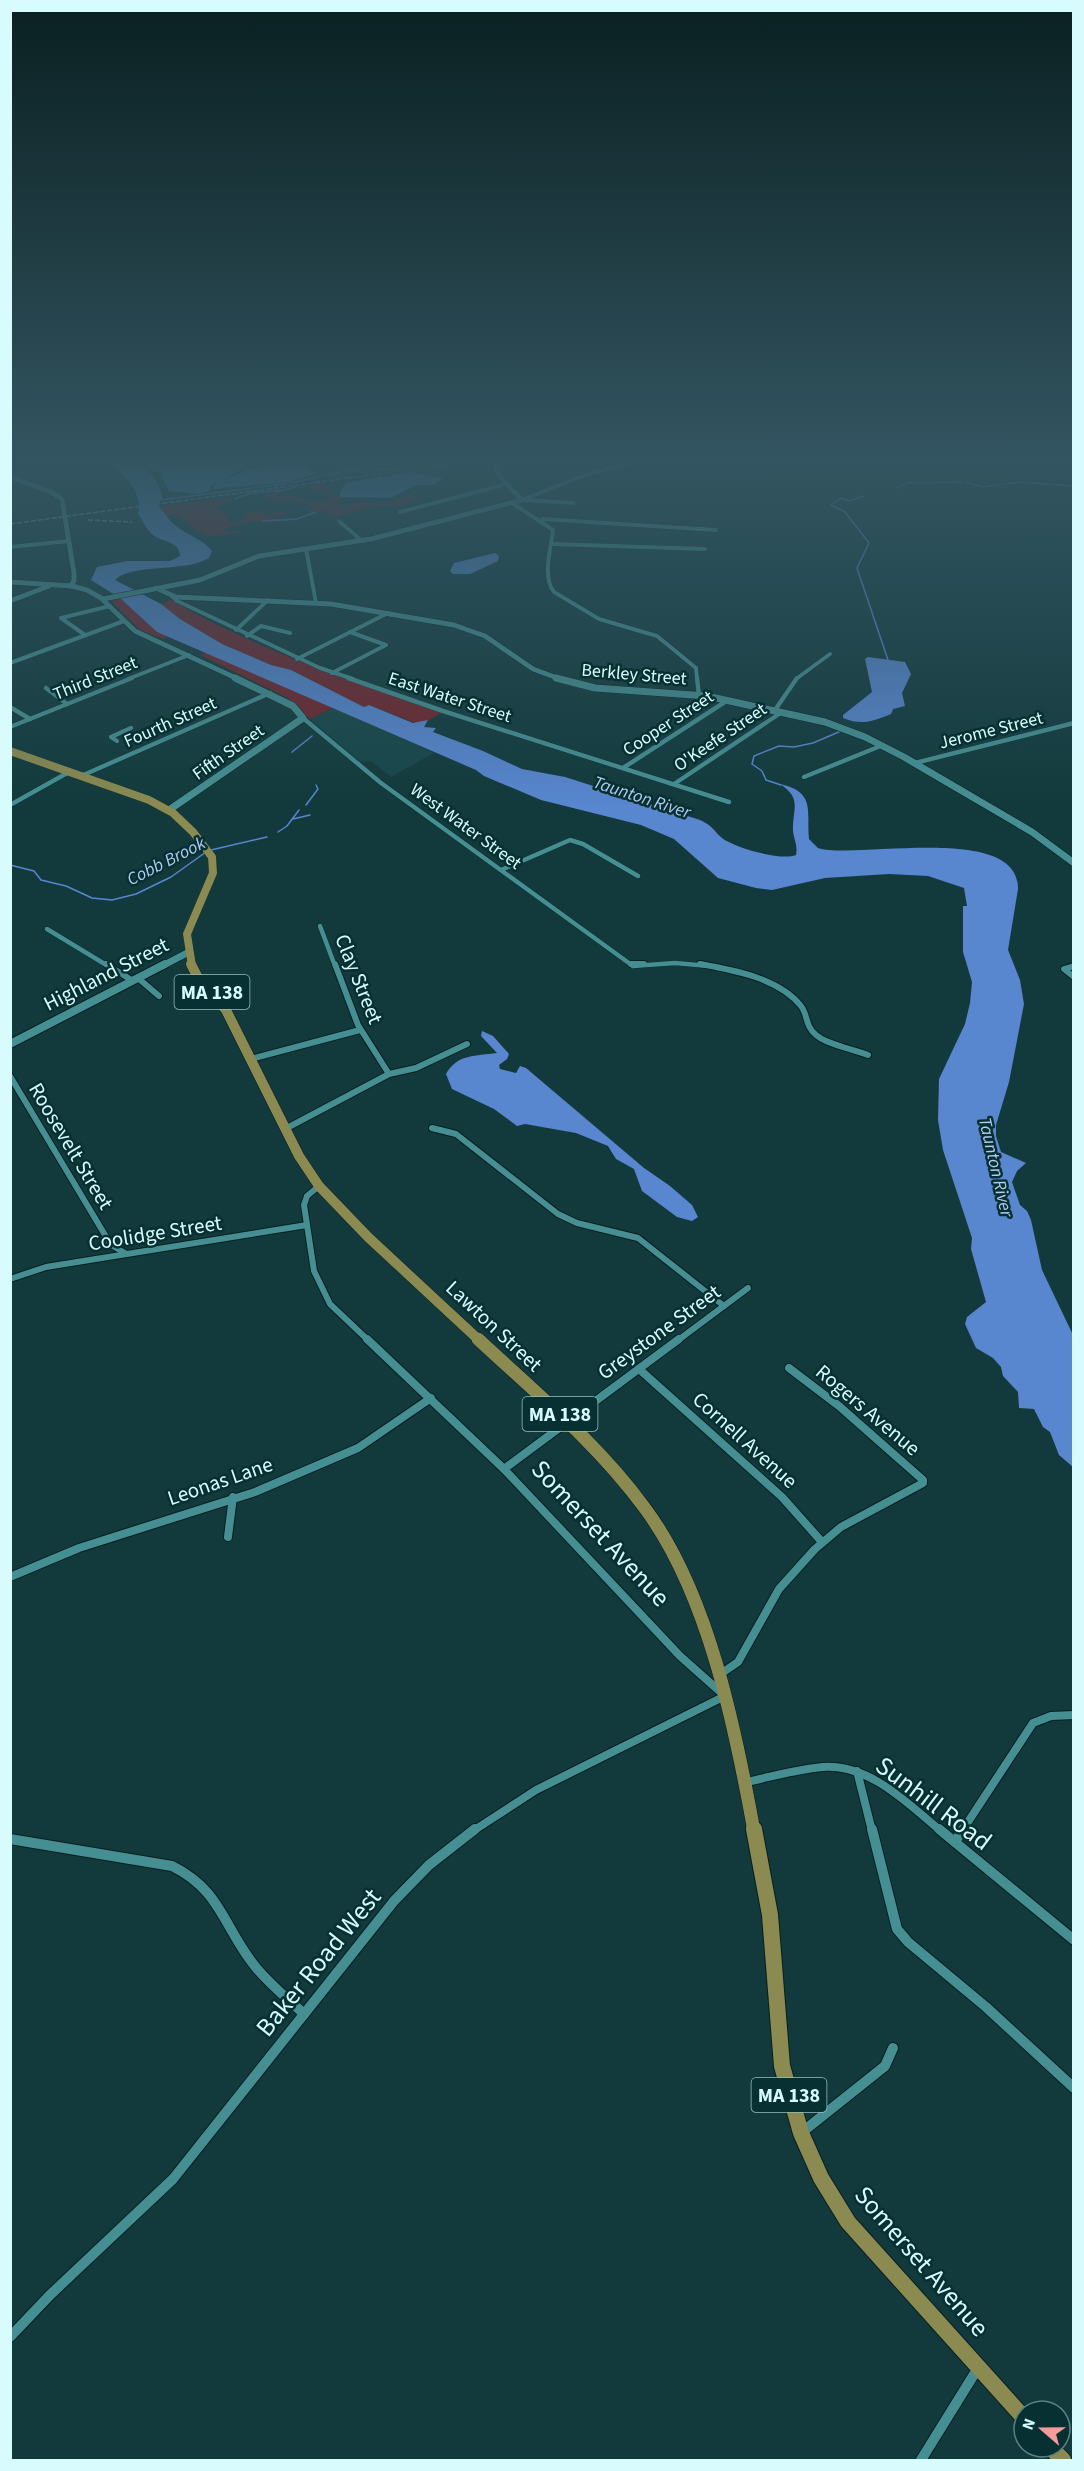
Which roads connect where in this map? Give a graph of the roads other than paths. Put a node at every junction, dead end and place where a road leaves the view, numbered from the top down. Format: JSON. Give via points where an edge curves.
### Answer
{"nodes":[{"id":1,"x":74,"y":575,"type":"edge"},
{"id":2,"x":214,"y":575,"type":"edge"},
{"id":3,"x":311,"y":575,"type":"edge"},
{"id":4,"x":548,"y":575,"type":"edge"},
{"id":5,"x":10,"y":582,"type":"edge"},
{"id":6,"x":51,"y":585,"type":"junction"},
{"id":7,"x":70,"y":586,"type":"junction"},
{"id":8,"x":159,"y":587,"type":"junction"},
{"id":9,"x":170,"y":595,"type":"junction"},
{"id":10,"x":103,"y":599,"type":"junction"},
{"id":11,"x":267,"y":600,"type":"junction"},
{"id":12,"x":10,"y":601,"type":"edge"},
{"id":13,"x":316,"y":603,"type":"junction"},
{"id":14,"x":110,"y":606,"type":"junction"},
{"id":15,"x":388,"y":613,"type":"junction"},
{"id":16,"x":124,"y":621,"type":"junction"},
{"id":17,"x":236,"y":630,"type":"junction"},
{"id":18,"x":350,"y":632,"type":"junction"},
{"id":19,"x":290,"y":633,"type":"dead end"},
{"id":20,"x":85,"y":635,"type":"junction"},
{"id":21,"x":247,"y":636,"type":"junction"},
{"id":22,"x":830,"y":654,"type":"dead end"},
{"id":23,"x":189,"y":655,"type":"junction"},
{"id":24,"x":297,"y":660,"type":"junction"},
{"id":25,"x":10,"y":663,"type":"edge"},
{"id":26,"x":332,"y":673,"type":"junction"},
{"id":27,"x":46,"y":688,"type":"dead end"},
{"id":28,"x":270,"y":693,"type":"junction"},
{"id":29,"x":699,"y":695,"type":"junction"},
{"id":30,"x":728,"y":700,"type":"junction"},
{"id":31,"x":66,"y":704,"type":"junction"},
{"id":32,"x":10,"y":707,"type":"edge"},
{"id":33,"x":778,"y":711,"type":"junction"},
{"id":34,"x":303,"y":718,"type":"junction"},
{"id":35,"x":30,"y":719,"type":"junction"},
{"id":36,"x":1074,"y":723,"type":"edge"},
{"id":37,"x":10,"y":727,"type":"edge"},
{"id":38,"x":131,"y":728,"type":"dead end"},
{"id":39,"x":117,"y":741,"type":"dead end"},
{"id":40,"x":883,"y":745,"type":"junction"},
{"id":41,"x":10,"y":751,"type":"edge"},
{"id":42,"x":915,"y":763,"type":"junction"},
{"id":43,"x":623,"y":768,"type":"junction"},
{"id":44,"x":69,"y":772,"type":"junction"},
{"id":45,"x":81,"y":776,"type":"junction"},
{"id":46,"x":804,"y":777,"type":"dead end"},
{"id":47,"x":674,"y":784,"type":"junction"},
{"id":48,"x":729,"y":802,"type":"dead end"},
{"id":49,"x":10,"y":805,"type":"edge"},
{"id":50,"x":169,"y":810,"type":"junction"},
{"id":51,"x":1074,"y":863,"type":"edge"},
{"id":52,"x":501,"y":870,"type":"junction"},
{"id":53,"x":638,"y":876,"type":"dead end"},
{"id":54,"x":320,"y":926,"type":"dead end"},
{"id":55,"x":47,"y":929,"type":"dead end"},
{"id":56,"x":187,"y":953,"type":"junction"},
{"id":57,"x":1074,"y":966,"type":"edge"},
{"id":58,"x":1074,"y":977,"type":"edge"},
{"id":59,"x":136,"y":979,"type":"junction"},
{"id":60,"x":159,"y":996,"type":"dead end"},
{"id":61,"x":360,"y":1030,"type":"junction"},
{"id":62,"x":10,"y":1044,"type":"edge"},
{"id":63,"x":467,"y":1044,"type":"dead end"},
{"id":64,"x":868,"y":1055,"type":"dead end"},
{"id":65,"x":251,"y":1059,"type":"junction"},
{"id":66,"x":390,"y":1074,"type":"junction"},
{"id":67,"x":10,"y":1076,"type":"edge"},
{"id":68,"x":432,"y":1128,"type":"dead end"},
{"id":69,"x":285,"y":1129,"type":"junction"},
{"id":70,"x":319,"y":1186,"type":"junction"},
{"id":71,"x":307,"y":1225,"type":"junction"},
{"id":72,"x":130,"y":1254,"type":"junction"},
{"id":73,"x":10,"y":1279,"type":"edge"},
{"id":74,"x":748,"y":1288,"type":"dead end"},
{"id":75,"x":724,"y":1306,"type":"junction"},
{"id":76,"x":789,"y":1368,"type":"dead end"},
{"id":77,"x":639,"y":1369,"type":"junction"},
{"id":78,"x":431,"y":1398,"type":"junction"},
{"id":79,"x":568,"y":1421,"type":"junction"},
{"id":80,"x":504,"y":1469,"type":"junction"},
{"id":81,"x":233,"y":1497,"type":"junction"},
{"id":82,"x":228,"y":1537,"type":"dead end"},
{"id":83,"x":822,"y":1542,"type":"junction"},
{"id":84,"x":10,"y":1577,"type":"edge"},
{"id":85,"x":719,"y":1675,"type":"junction"},
{"id":86,"x":724,"y":1696,"type":"junction"},
{"id":87,"x":1074,"y":1715,"type":"edge"},
{"id":88,"x":857,"y":1771,"type":"junction"},
{"id":89,"x":746,"y":1782,"type":"junction"},
{"id":90,"x":10,"y":1839,"type":"edge"},
{"id":91,"x":955,"y":1842,"type":"junction"},
{"id":92,"x":1074,"y":1940,"type":"edge"},
{"id":93,"x":304,"y":2014,"type":"junction"},
{"id":94,"x":893,"y":2048,"type":"dead end"},
{"id":95,"x":1074,"y":2088,"type":"edge"},
{"id":96,"x":801,"y":2133,"type":"junction"},
{"id":97,"x":10,"y":2337,"type":"edge"},
{"id":98,"x":978,"y":2368,"type":"junction"},
{"id":99,"x":1012,"y":2405,"type":"edge"},
{"id":100,"x":921,"y":2460,"type":"edge"}],
"edges":[{"from":1,"to":7,"type":"main road"},
{"from":2,"to":8,"type":"main road"},
{"from":3,"to":13,"type":"street"},
{"from":4,"to":29,"type":"street","via":[[552,590],[599,619],[662,639],[696,668]]},
{"from":5,"to":6,"type":"main road","name":"West Water Street"},
{"from":6,"to":7,"type":"main road","name":"West Water Street"},
{"from":6,"to":12,"type":"main road"},
{"from":7,"to":10,"type":"main road","name":"West Water Street"},
{"from":8,"to":9,"type":"main road","name":"East Water Street"},
{"from":8,"to":10,"type":"main road"},
{"from":9,"to":11,"type":"main road","name":"Berkley Street"},
{"from":9,"to":17,"type":"street","name":"East Water Street"},
{"from":10,"to":14,"type":"main road","name":"West Water Street"},
{"from":11,"to":13,"type":"main road","name":"Berkley Street"},
{"from":11,"to":17,"type":"street"},
{"from":13,"to":15,"type":"main road","name":"Berkley Street"},
{"from":14,"to":16,"type":"main road","name":"West Water Street"},
{"from":14,"to":20,"type":"street","via":[[61,618]]},
{"from":15,"to":18,"type":"street"},
{"from":15,"to":29,"type":"main road","name":"Berkley Street","via":[[475,632],[532,669],[564,681],[602,688]]},
{"from":16,"to":20,"type":"street"},
{"from":16,"to":23,"type":"main road","name":"West Water Street","via":[[137,633]]},
{"from":17,"to":21,"type":"street","name":"East Water Street"},
{"from":18,"to":24,"type":"street"},
{"from":18,"to":26,"type":"street","via":[[386,645]]},
{"from":19,"to":21,"type":"street","via":[[261,626]]},
{"from":20,"to":25,"type":"street"},
{"from":21,"to":24,"type":"street","name":"East Water Street"},
{"from":22,"to":33,"type":"street","via":[[798,676]]},
{"from":23,"to":28,"type":"main road","name":"West Water Street"},
{"from":23,"to":31,"type":"street","name":"Third Street"},
{"from":24,"to":26,"type":"street","name":"East Water Street"},
{"from":26,"to":43,"type":"street","name":"East Water Street"},
{"from":27,"to":31,"type":"street"},
{"from":28,"to":34,"type":"main road","name":"West Water Street","via":[[291,705]]},
{"from":28,"to":45,"type":"street","name":"Fourth Street"},
{"from":29,"to":30,"type":"main road","name":"Berkley Street"},
{"from":30,"to":33,"type":"main road","name":"Berkley Street"},
{"from":30,"to":43,"type":"street","name":"Cooper Street"},
{"from":31,"to":35,"type":"street","name":"Third Street"},
{"from":32,"to":35,"type":"street"},
{"from":33,"to":40,"type":"main road","name":"Berkley Street","via":[[835,725]]},
{"from":33,"to":47,"type":"street","name":"O'Keefe Street"},
{"from":34,"to":50,"type":"main road","name":"Fifth Street"},
{"from":34,"to":52,"type":"street","name":"West Water Street","via":[[383,785]]},
{"from":35,"to":37,"type":"street","name":"Third Street"},
{"from":36,"to":42,"type":"street","name":"Jerome Street"},
{"from":38,"to":39,"type":"street","via":[[111,737]]},
{"from":40,"to":42,"type":"main road","name":"Berkley Street"},
{"from":40,"to":46,"type":"street"},
{"from":41,"to":44,"type":"main road","number":"MA 138"},
{"from":42,"to":51,"type":"main road","name":"Berkley Street","via":[[1032,832]]},
{"from":43,"to":47,"type":"street","name":"East Water Street"},
{"from":44,"to":45,"type":"main road","number":"MA 138"},
{"from":44,"to":49,"type":"street"},
{"from":45,"to":50,"type":"main road","number":"MA 138"},
{"from":47,"to":48,"type":"street","name":"East Water Street"},
{"from":50,"to":56,"type":"main road","number":"MA 138","via":[[208,851],[213,878],[189,931]]},
{"from":52,"to":53,"type":"street","via":[[570,840]]},
{"from":52,"to":64,"type":"street","name":"West Water Street","via":[[633,966],[659,961],[759,979],[799,1004],[817,1036]]},
{"from":54,"to":61,"type":"street","name":"Clay Street"},
{"from":55,"to":59,"type":"street"},
{"from":56,"to":59,"type":"main road","name":"Highland Street"},
{"from":56,"to":65,"type":"main road","number":"MA 138","via":[[194,972],[223,1005]]},
{"from":57,"to":58,"type":"street","via":[[1064,969]]},
{"from":59,"to":60,"type":"street"},
{"from":59,"to":62,"type":"main road","name":"Highland Street"},
{"from":61,"to":65,"type":"street"},
{"from":61,"to":66,"type":"street","name":"Clay Street"},
{"from":63,"to":66,"type":"street","via":[[416,1068]]},
{"from":65,"to":69,"type":"main road","number":"MA 138"},
{"from":66,"to":69,"type":"street"},
{"from":67,"to":72,"type":"street","name":"Roosevelt Street","via":[[111,1245]]},
{"from":68,"to":75,"type":"street","via":[[456,1134],[558,1214],[577,1223],[638,1238]]},
{"from":69,"to":70,"type":"main road","number":"MA 138"},
{"from":70,"to":71,"type":"street","name":"Somerset Avenue","via":[[304,1201]]},
{"from":70,"to":79,"type":"main road","name":"Lawton Street","number":"MA 138","via":[[368,1237]]},
{"from":71,"to":72,"type":"street","name":"Coolidge Street"},
{"from":71,"to":78,"type":"street","name":"Somerset Avenue","via":[[314,1271],[330,1304]]},
{"from":72,"to":73,"type":"street","name":"Coolidge Street","via":[[46,1267]]},
{"from":74,"to":75,"type":"street","name":"Greystone Street"},
{"from":75,"to":77,"type":"street","name":"Greystone Street"},
{"from":76,"to":83,"type":"street","name":"Rogers Avenue","via":[[923,1480]]},
{"from":77,"to":79,"type":"street","name":"Greystone Street"},
{"from":77,"to":83,"type":"street","name":"Cornell Avenue","via":[[782,1497]]},
{"from":78,"to":80,"type":"street","name":"Somerset Avenue"},
{"from":78,"to":81,"type":"street","name":"Leonas Lane","via":[[358,1448]]},
{"from":79,"to":80,"type":"street","name":"Greystone Street"},
{"from":79,"to":85,"type":"main road","name":"Lawton Street","number":"MA 138","via":[[624,1480],[672,1553],[702,1616]]},
{"from":80,"to":86,"type":"street","name":"Somerset Avenue","via":[[680,1656]]},
{"from":81,"to":82,"type":"street"},
{"from":81,"to":84,"type":"street","name":"Leonas Lane","via":[[79,1548]]},
{"from":83,"to":85,"type":"street","via":[[779,1589],[738,1662]]},
{"from":85,"to":86,"type":"main road","name":"Lawton Street","number":"MA 138"},
{"from":86,"to":89,"type":"main road","name":"Somerset Avenue","number":"MA 138"},
{"from":86,"to":93,"type":"street","name":"Baker Road West","via":[[536,1790],[465,1836],[394,1901]]},
{"from":87,"to":91,"type":"street","via":[[1051,1716],[1033,1723]]},
{"from":88,"to":89,"type":"street","name":"Sunhill Road","via":[[815,1768]]},
{"from":88,"to":91,"type":"street","name":"Sunhill Road","via":[[893,1792]]},
{"from":88,"to":95,"type":"street","via":[[897,1929]]},
{"from":89,"to":96,"type":"main road","name":"Somerset Avenue","number":"MA 138","via":[[770,1915],[782,2066]]},
{"from":90,"to":93,"type":"street","via":[[172,1866],[190,1873],[211,1892],[248,1957]]},
{"from":91,"to":92,"type":"street","name":"Sunhill Road"},
{"from":93,"to":97,"type":"street","name":"Baker Road West","via":[[173,2179]]},
{"from":94,"to":96,"type":"street","via":[[885,2066]]},
{"from":96,"to":98,"type":"main road","name":"Somerset Avenue","number":"MA 138","via":[[821,2178],[848,2222]]},
{"from":98,"to":99,"type":"main road","name":"Somerset Avenue","number":"MA 138"},
{"from":98,"to":100,"type":"street"}]}
